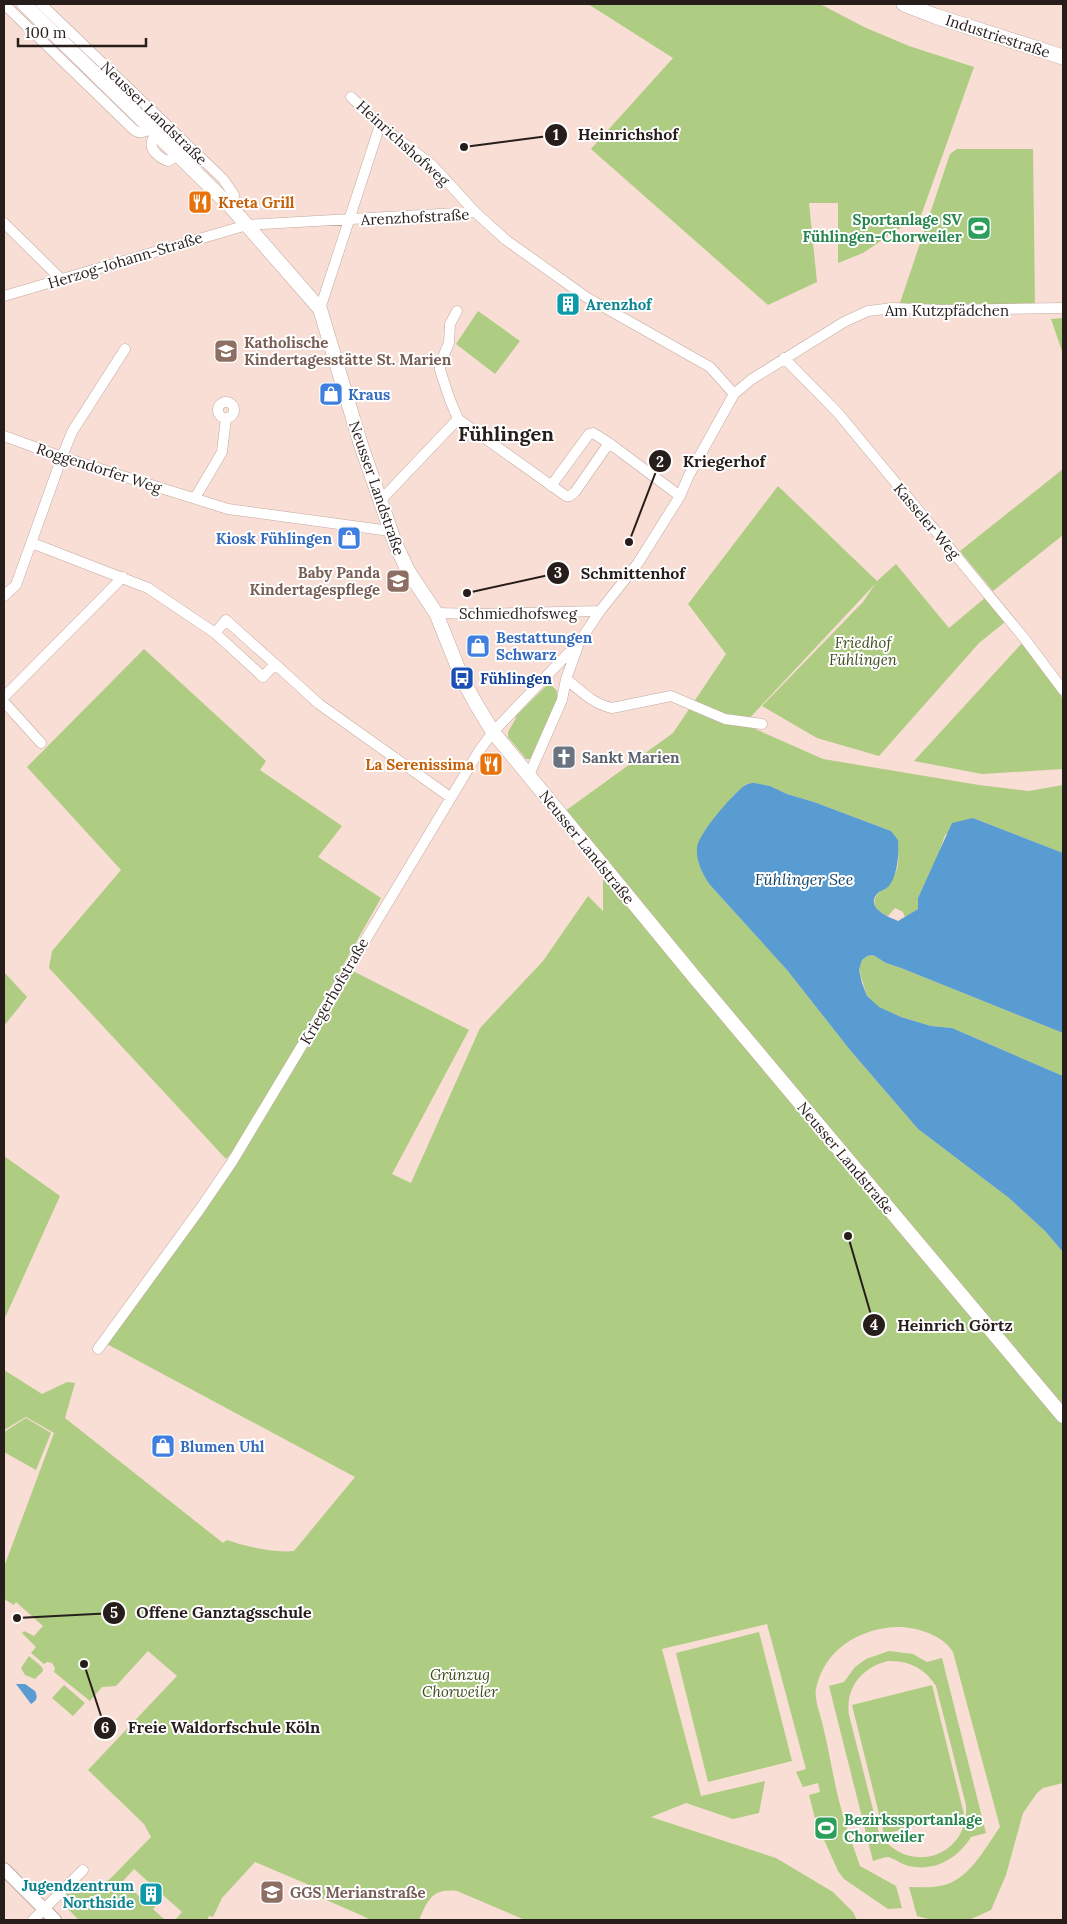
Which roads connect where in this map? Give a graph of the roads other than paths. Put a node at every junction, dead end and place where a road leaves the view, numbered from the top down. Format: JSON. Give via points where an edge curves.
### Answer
{"nodes":[{"id":1,"x":4,"y":4,"type":"edge"},
{"id":2,"x":24,"y":4,"type":"edge"},
{"id":3,"x":41,"y":4,"type":"edge"},
{"id":4,"x":904,"y":4,"type":"edge"},
{"id":5,"x":1063,"y":57,"type":"edge"},
{"id":6,"x":351,"y":97,"type":"dead end"},
{"id":7,"x":380,"y":125,"type":"junction"},
{"id":8,"x":154,"y":131,"type":"junction"},
{"id":9,"x":137,"y":133,"type":"junction"},
{"id":10,"x":152,"y":148,"type":"junction"},
{"id":11,"x":179,"y":155,"type":"junction"},
{"id":12,"x":231,"y":207,"type":"junction"},
{"id":13,"x":475,"y":212,"type":"junction"},
{"id":14,"x":348,"y":220,"type":"junction"},
{"id":15,"x":4,"y":223,"type":"edge"},
{"id":16,"x":247,"y":225,"type":"junction"},
{"id":17,"x":61,"y":279,"type":"junction"},
{"id":18,"x":4,"y":296,"type":"edge"},
{"id":19,"x":1063,"y":308,"type":"edge"},
{"id":20,"x":320,"y":309,"type":"junction"},
{"id":21,"x":457,"y":311,"type":"dead end"},
{"id":22,"x":125,"y":349,"type":"dead end"},
{"id":23,"x":784,"y":358,"type":"junction"},
{"id":24,"x":734,"y":394,"type":"junction"},
{"id":25,"x":226,"y":418,"type":"dead end"},
{"id":26,"x":458,"y":419,"type":"junction"},
{"id":27,"x":4,"y":436,"type":"edge"},
{"id":28,"x":609,"y":443,"type":"junction"},
{"id":29,"x":62,"y":456,"type":"junction"},
{"id":30,"x":551,"y":486,"type":"junction"},
{"id":31,"x":680,"y":496,"type":"junction"},
{"id":32,"x":195,"y":498,"type":"junction"},
{"id":33,"x":380,"y":501,"type":"junction"},
{"id":34,"x":390,"y":531,"type":"junction"},
{"id":35,"x":32,"y":543,"type":"junction"},
{"id":36,"x":123,"y":577,"type":"junction"},
{"id":37,"x":4,"y":596,"type":"edge"},
{"id":38,"x":600,"y":611,"type":"junction"},
{"id":39,"x":436,"y":613,"type":"junction"},
{"id":40,"x":214,"y":633,"type":"junction"},
{"id":41,"x":580,"y":641,"type":"junction"},
{"id":42,"x":275,"y":664,"type":"junction"},
{"id":43,"x":566,"y":679,"type":"junction"},
{"id":44,"x":1063,"y":690,"type":"edge"},
{"id":45,"x":4,"y":697,"type":"edge"},
{"id":46,"x":4,"y":702,"type":"edge"},
{"id":47,"x":762,"y":724,"type":"dead end"},
{"id":48,"x":493,"y":732,"type":"junction"},
{"id":49,"x":40,"y":743,"type":"dead end"},
{"id":50,"x":529,"y":775,"type":"junction"},
{"id":51,"x":450,"y":797,"type":"junction"},
{"id":52,"x":98,"y":1349,"type":"dead end"},
{"id":53,"x":1063,"y":1416,"type":"edge"},
{"id":54,"x":4,"y":1869,"type":"edge"},
{"id":55,"x":84,"y":1870,"type":"dead end"},
{"id":56,"x":44,"y":1909,"type":"junction"},
{"id":57,"x":33,"y":1920,"type":"edge"},
{"id":58,"x":56,"y":1920,"type":"edge"}],
"edges":[{"from":1,"to":9,"type":"street","name":"Neusser Landstraße"},
{"from":2,"to":8,"type":"main road","name":"Neusser Landstraße"},
{"from":3,"to":12,"type":"street","name":"Neusser Landstraße","via":[[223,179],[234,194]]},
{"from":4,"to":5,"type":"main road","name":"Industriestraße"},
{"from":6,"to":7,"type":"street","name":"Heinrichshofweg"},
{"from":7,"to":13,"type":"street","name":"Heinrichshofweg","via":[[432,165]]},
{"from":7,"to":14,"type":"street"},
{"from":8,"to":9,"type":"street","name":"Neusser Landstraße"},
{"from":8,"to":10,"type":"street","name":"Neusser Landstraße"},
{"from":8,"to":11,"type":"main road","name":"Neusser Landstraße"},
{"from":9,"to":10,"type":"street","name":"Neusser Landstraße"},
{"from":10,"to":11,"type":"street","name":"Neusser Landstraße","via":[[163,160]]},
{"from":11,"to":12,"type":"main road","name":"Neusser Landstraße"},
{"from":12,"to":16,"type":"main road","name":"Neusser Landstraße"},
{"from":13,"to":14,"type":"street","name":"Arenzhofstraße"},
{"from":13,"to":24,"type":"street","name":"Arenzhofstraße","via":[[506,240],[587,297],[710,367]]},
{"from":14,"to":16,"type":"street","name":"Arenzhofstraße"},
{"from":14,"to":20,"type":"street"},
{"from":15,"to":17,"type":"street"},
{"from":16,"to":17,"type":"street","name":"Herzog-Johann-Straße"},
{"from":16,"to":20,"type":"main road","name":"Neusser Landstraße"},
{"from":17,"to":18,"type":"street","name":"Herzog-Johann-Straße"},
{"from":19,"to":23,"type":"street","name":"Am Kutzpfädchen","via":[[893,308],[868,311]]},
{"from":20,"to":33,"type":"main road","name":"Neusser Landstraße"},
{"from":21,"to":26,"type":"street","via":[[450,324],[449,343],[440,370]]},
{"from":22,"to":29,"type":"street","via":[[72,432]]},
{"from":23,"to":24,"type":"street","name":"Kriegerhofstraße"},
{"from":23,"to":44,"type":"street","name":"Kasseler Weg","via":[[838,414],[1024,638]]},
{"from":24,"to":31,"type":"street","name":"Kriegerhofstraße"},
{"from":25,"to":32,"type":"street","via":[[222,452]]},
{"from":26,"to":30,"type":"street"},
{"from":26,"to":33,"type":"street"},
{"from":27,"to":29,"type":"street","name":"Roggendorfer Weg"},
{"from":28,"to":30,"type":"street","via":[[593,433],[589,434]]},
{"from":28,"to":30,"type":"street","via":[[576,492],[566,496]]},
{"from":28,"to":31,"type":"street"},
{"from":29,"to":32,"type":"street","name":"Roggendorfer Weg"},
{"from":29,"to":35,"type":"street"},
{"from":31,"to":38,"type":"street","name":"Kriegerhofstraße","via":[[638,563]]},
{"from":32,"to":34,"type":"street","name":"Roggendorfer Weg","via":[[228,509]]},
{"from":33,"to":34,"type":"main road","name":"Neusser Landstraße"},
{"from":34,"to":39,"type":"main road","name":"Neusser Landstraße","via":[[408,571]]},
{"from":35,"to":36,"type":"street"},
{"from":35,"to":37,"type":"street","via":[[16,585]]},
{"from":36,"to":40,"type":"street","via":[[160,595]]},
{"from":36,"to":45,"type":"street"},
{"from":38,"to":39,"type":"street","name":"Schmiedhofsweg"},
{"from":38,"to":41,"type":"street","name":"Kriegerhofstraße"},
{"from":39,"to":48,"type":"main road","name":"Neusser Landstraße","via":[[462,678]]},
{"from":40,"to":42,"type":"street","via":[[262,677]]},
{"from":40,"to":42,"type":"street","via":[[226,620]]},
{"from":41,"to":43,"type":"street","name":"Kriegerhofstraße"},
{"from":41,"to":48,"type":"street","name":"Kriegerhofstraße"},
{"from":42,"to":51,"type":"street","via":[[319,704]]},
{"from":43,"to":47,"type":"street","via":[[602,706],[612,708],[671,696],[725,719]]},
{"from":43,"to":50,"type":"street","name":"Kriegerhofstraße","via":[[562,700]]},
{"from":46,"to":49,"type":"street"},
{"from":48,"to":50,"type":"main road","name":"Neusser Landstraße"},
{"from":48,"to":51,"type":"street","name":"Kriegerhofstraße"},
{"from":50,"to":53,"type":"main road","name":"Neusser Landstraße"},
{"from":51,"to":52,"type":"street","name":"Kriegerhofstraße","via":[[232,1162]]},
{"from":54,"to":56,"type":"street"},
{"from":55,"to":56,"type":"street"},
{"from":56,"to":57,"type":"street"},
{"from":56,"to":58,"type":"street"}]}
